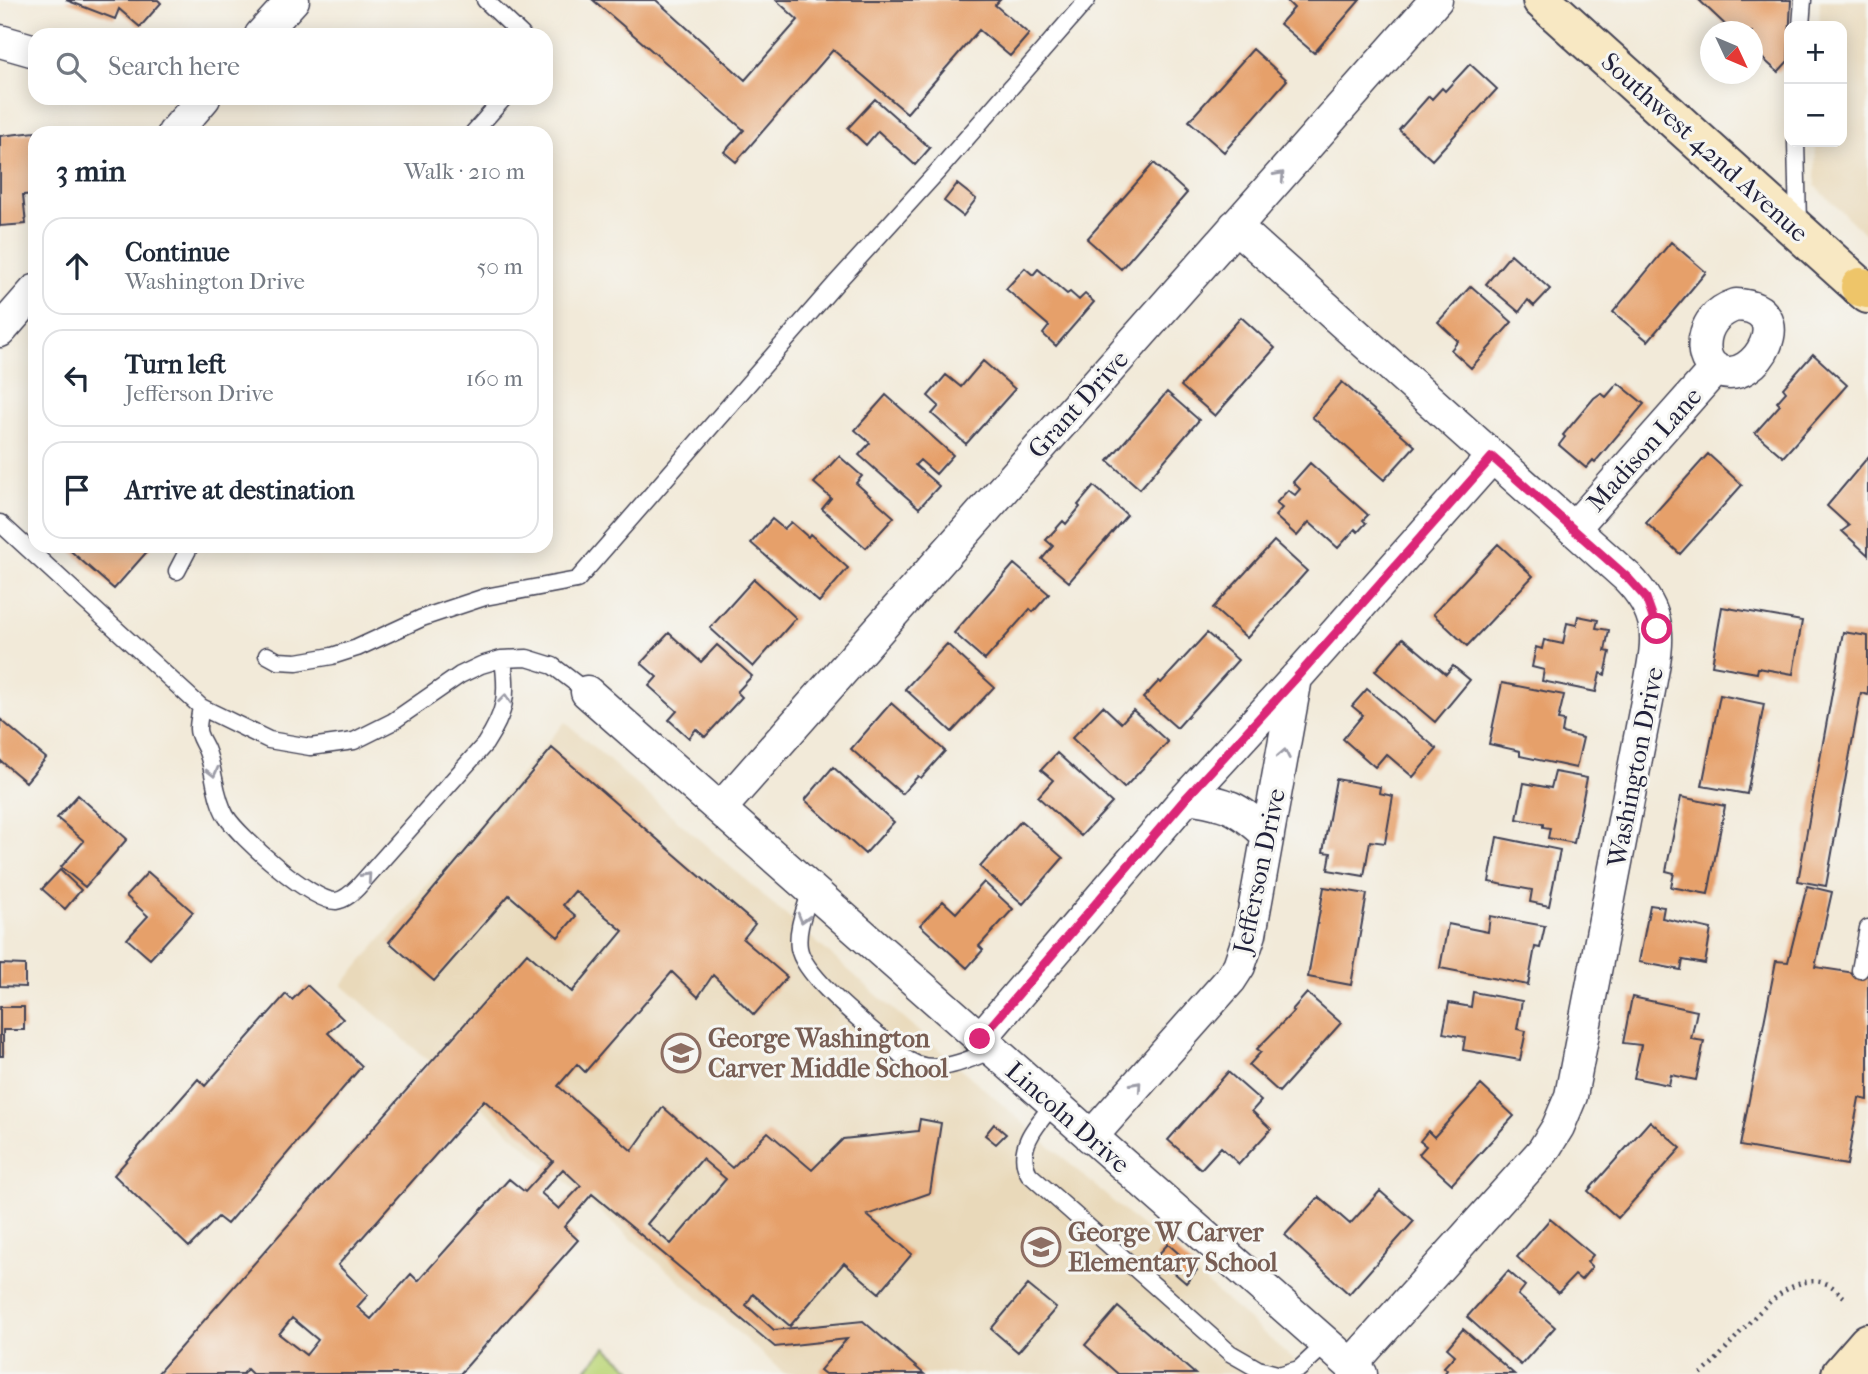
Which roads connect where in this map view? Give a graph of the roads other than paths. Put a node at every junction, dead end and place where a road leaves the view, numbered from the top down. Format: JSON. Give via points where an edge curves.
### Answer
{"nodes":[{"id":1,"x":293,"y":0,"type":"edge"},
{"id":2,"x":485,"y":0,"type":"edge"},
{"id":3,"x":1087,"y":0,"type":"edge"},
{"id":4,"x":1436,"y":0,"type":"edge"},
{"id":5,"x":1542,"y":0,"type":"edge"},
{"id":6,"x":1802,"y":0,"type":"edge"},
{"id":7,"x":1801,"y":21,"type":"edge"},
{"id":8,"x":267,"y":28,"type":"edge"},
{"id":9,"x":515,"y":28,"type":"edge"},
{"id":10,"x":0,"y":41,"type":"edge"},
{"id":11,"x":28,"y":49,"type":"edge"},
{"id":12,"x":198,"y":105,"type":"edge"},
{"id":13,"x":498,"y":105,"type":"edge"},
{"id":14,"x":180,"y":126,"type":"edge"},
{"id":15,"x":478,"y":126,"type":"edge"},
{"id":16,"x":1797,"y":147,"type":"edge"},
{"id":17,"x":1235,"y":226,"type":"junction"},
{"id":18,"x":1798,"y":230,"type":"junction"},
{"id":19,"x":1865,"y":290,"type":"edge"},
{"id":20,"x":28,"y":299,"type":"edge"},
{"id":21,"x":0,"y":331,"type":"edge"},
{"id":22,"x":1715,"y":369,"type":"dead end"},
{"id":23,"x":1492,"y":457,"type":"junction"},
{"id":24,"x":0,"y":523,"type":"edge"},
{"id":25,"x":1573,"y":529,"type":"junction"},
{"id":26,"x":28,"y":549,"type":"edge"},
{"id":27,"x":33,"y":553,"type":"edge"},
{"id":28,"x":186,"y":553,"type":"edge"},
{"id":29,"x":177,"y":571,"type":"dead end"},
{"id":30,"x":267,"y":655,"type":"dead end"},
{"id":31,"x":503,"y":659,"type":"junction"},
{"id":32,"x":1296,"y":678,"type":"junction"},
{"id":33,"x":587,"y":692,"type":"joint"},
{"id":34,"x":201,"y":707,"type":"junction"},
{"id":35,"x":1187,"y":797,"type":"junction"},
{"id":36,"x":720,"y":809,"type":"junction"},
{"id":37,"x":1268,"y":835,"type":"junction"},
{"id":38,"x":811,"y":890,"type":"junction"},
{"id":39,"x":1868,"y":928,"type":"edge"},
{"id":40,"x":1860,"y":970,"type":"dead end"},
{"id":41,"x":986,"y":1044,"type":"junction"},
{"id":42,"x":1054,"y":1104,"type":"junction"},
{"id":43,"x":1091,"y":1137,"type":"junction"},
{"id":44,"x":1868,"y":1343,"type":"edge"},
{"id":45,"x":1326,"y":1344,"type":"junction"},
{"id":46,"x":1356,"y":1370,"type":"edge"},
{"id":47,"x":1277,"y":1374,"type":"edge"},
{"id":48,"x":1282,"y":1374,"type":"edge"},
{"id":49,"x":1841,"y":1374,"type":"edge"}],
"edges":[{"from":1,"to":8,"type":"street"},
{"from":2,"to":9,"type":"lane"},
{"from":3,"to":30,"type":"lane","via":[[577,580],[485,597],[332,656],[296,663]]},
{"from":17,"to":4,"type":"street","name":"Grant Drive","one_way":true},
{"from":5,"to":18,"type":"main road","name":"Southwest 42nd Avenue"},
{"from":6,"to":7,"type":"lane"},
{"from":10,"to":11,"type":"street"},
{"from":12,"to":14,"type":"street"},
{"from":13,"to":15,"type":"lane"},
{"from":16,"to":18,"type":"lane"},
{"from":17,"to":23,"type":"street","name":"Washington Drive"},
{"from":17,"to":36,"type":"street","name":"Grant Drive"},
{"from":18,"to":19,"type":"main road","name":"Southwest 42nd Avenue"},
{"from":20,"to":21,"type":"street"},
{"from":22,"to":25,"type":"street","name":"Madison Lane"},
{"from":23,"to":25,"type":"street","name":"Washington Drive"},
{"from":23,"to":32,"type":"street"},
{"from":24,"to":26,"type":"lane"},
{"from":25,"to":46,"type":"street","name":"Washington Drive","via":[[1646,598],[1657,629],[1657,645],[1571,1096],[1543,1151]]},
{"from":27,"to":34,"type":"lane"},
{"from":28,"to":29,"type":"lane"},
{"from":31,"to":33,"type":"lane","via":[[527,658],[553,666]]},
{"from":31,"to":34,"type":"lane","via":[[460,675],[382,729],[338,744],[301,747],[269,740]]},
{"from":34,"to":31,"type":"lane","one_way":true,"via":[[198,732],[227,817],[293,880],[337,901],[353,892],[485,744],[504,709]]},
{"from":32,"to":35,"type":"street"},
{"from":37,"to":32,"type":"street","name":"Jefferson Drive","one_way":true},
{"from":33,"to":36,"type":"street","name":"Lincoln Drive"},
{"from":35,"to":37,"type":"street","via":[[1230,806]]},
{"from":35,"to":41,"type":"street"},
{"from":36,"to":38,"type":"street","name":"Lincoln Drive"},
{"from":43,"to":37,"type":"street","name":"Jefferson Drive","one_way":true,"via":[[1239,966],[1250,934]]},
{"from":38,"to":41,"type":"street","name":"Lincoln Drive"},
{"from":38,"to":41,"type":"lane","one_way":true,"via":[[800,925],[802,960],[814,977],[901,1055],[921,1066],[960,1064]]},
{"from":39,"to":40,"type":"lane"},
{"from":41,"to":42,"type":"street","name":"Lincoln Drive"},
{"from":42,"to":43,"type":"street","name":"Lincoln Drive"},
{"from":42,"to":47,"type":"lane","via":[[1035,1126],[1026,1146],[1024,1166],[1029,1174],[1230,1353]]},
{"from":43,"to":45,"type":"street","name":"Lincoln Drive"},
{"from":44,"to":49,"type":"main road"},
{"from":45,"to":46,"type":"street","name":"Lincoln Drive"},
{"from":45,"to":48,"type":"lane","via":[[1299,1369]]}]}
